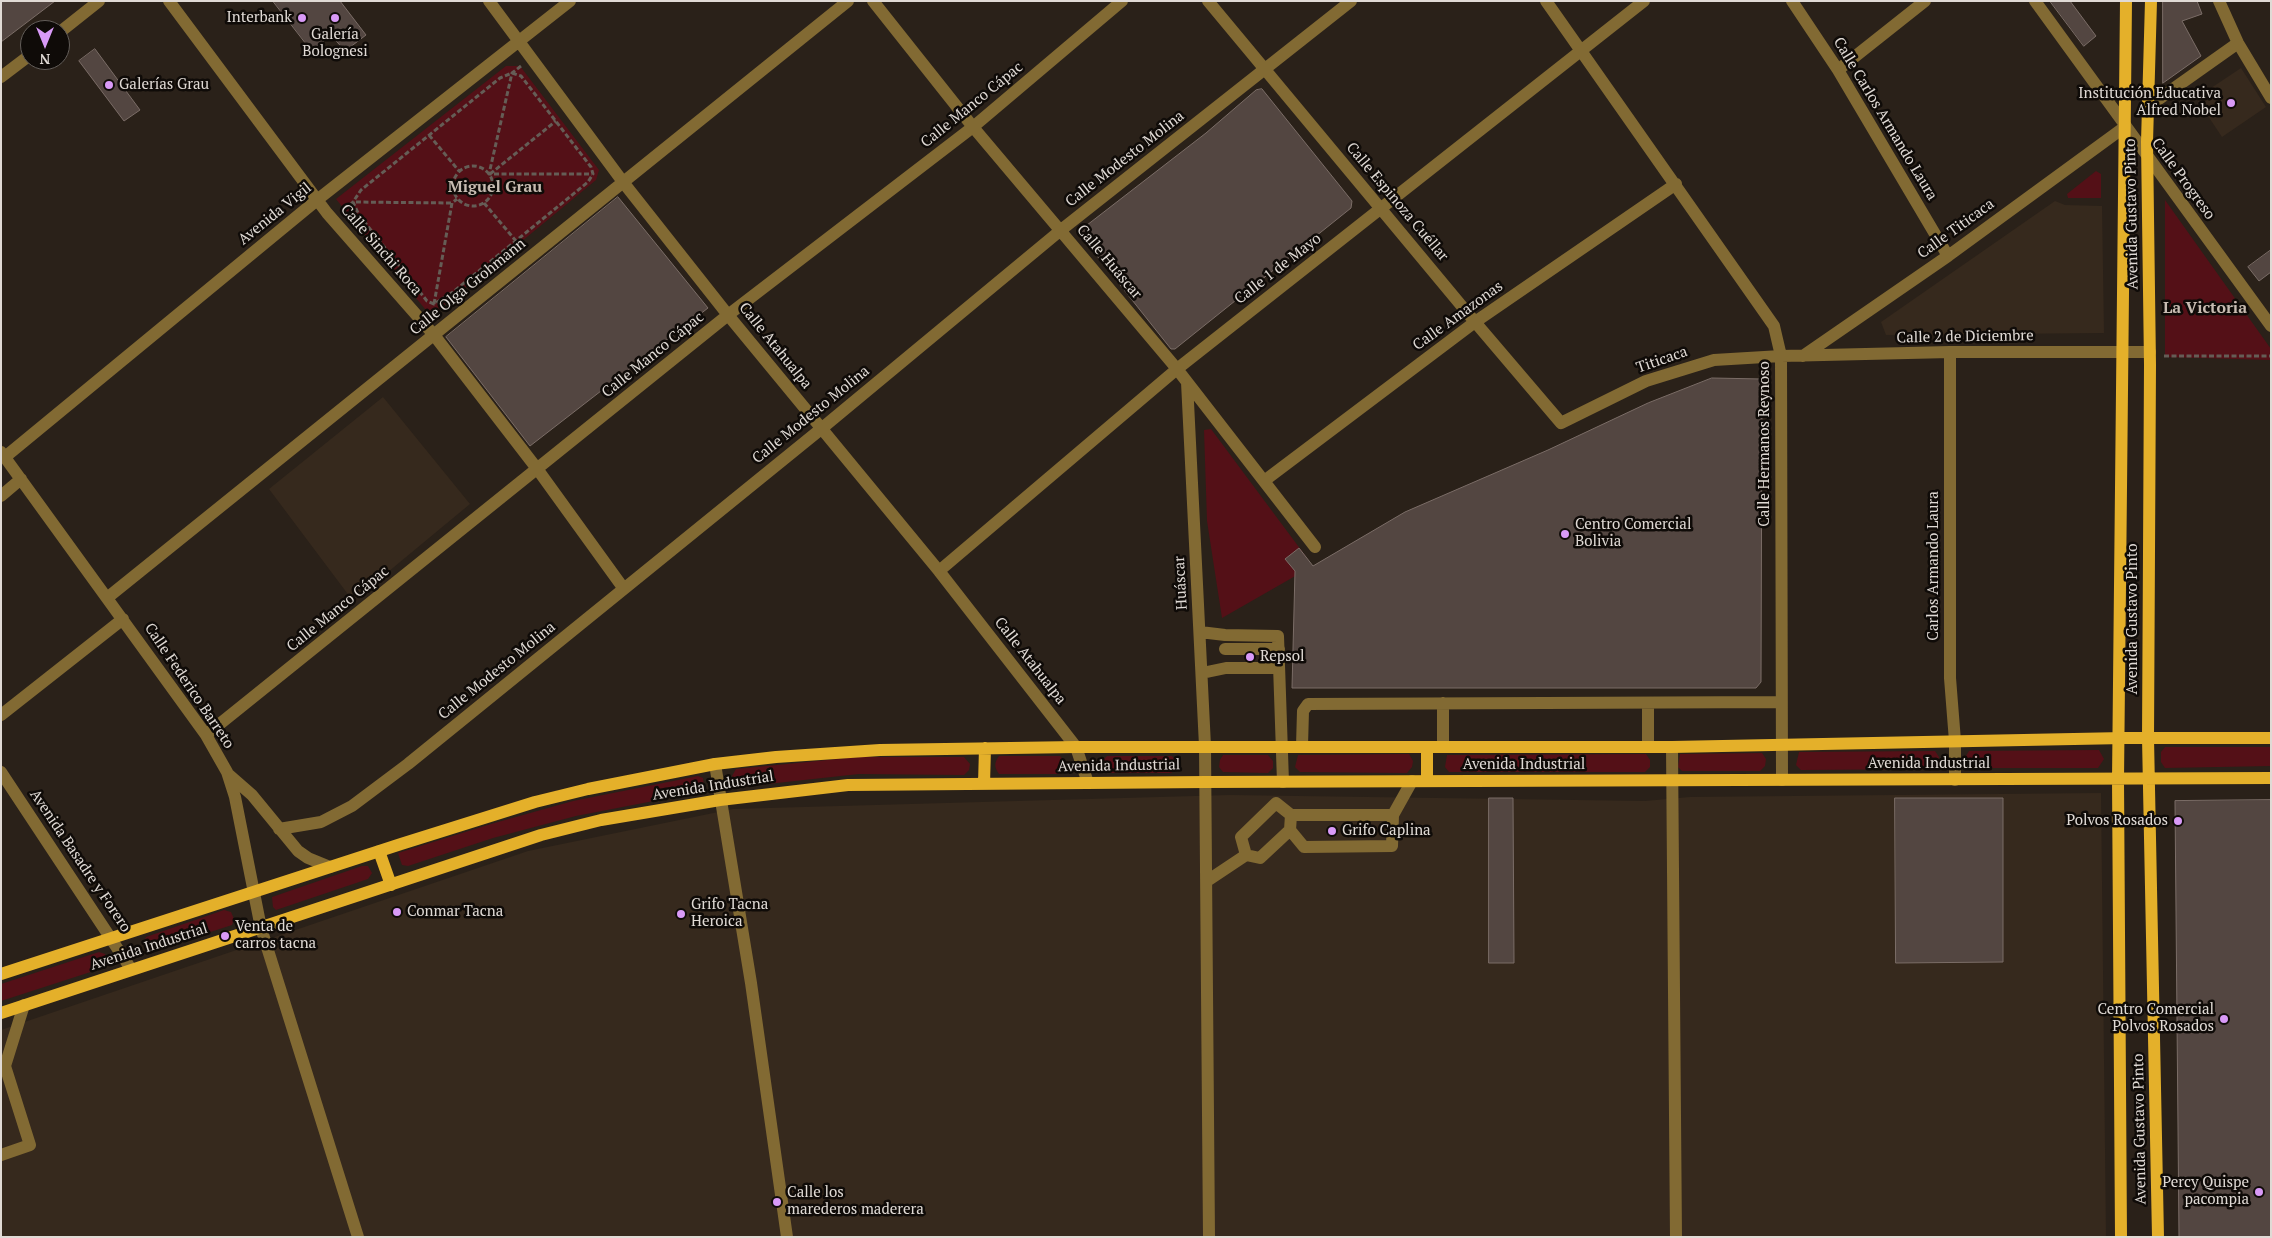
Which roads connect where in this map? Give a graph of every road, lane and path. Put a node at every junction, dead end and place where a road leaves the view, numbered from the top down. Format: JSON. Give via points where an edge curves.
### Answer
{"nodes":[{"id":1,"x":99,"y":1,"type":"edge"},
{"id":2,"x":170,"y":1,"type":"edge"},
{"id":3,"x":488,"y":1,"type":"edge"},
{"id":4,"x":570,"y":1,"type":"edge"},
{"id":5,"x":848,"y":1,"type":"edge"},
{"id":6,"x":873,"y":1,"type":"edge"},
{"id":7,"x":1122,"y":1,"type":"edge"},
{"id":8,"x":1208,"y":1,"type":"edge"},
{"id":9,"x":1351,"y":1,"type":"edge"},
{"id":10,"x":1546,"y":1,"type":"edge"},
{"id":11,"x":1644,"y":1,"type":"edge"},
{"id":12,"x":1792,"y":1,"type":"edge"},
{"id":13,"x":1925,"y":1,"type":"edge"},
{"id":14,"x":2035,"y":1,"type":"edge"},
{"id":15,"x":2126,"y":1,"type":"edge"},
{"id":16,"x":2150,"y":1,"type":"edge"},
{"id":17,"x":2219,"y":1,"type":"edge"},
{"id":18,"x":70,"y":24,"type":"edge"},
{"id":19,"x":519,"y":42,"type":"junction"},
{"id":20,"x":2238,"y":43,"type":"junction"},
{"id":21,"x":1580,"y":50,"type":"junction"},
{"id":22,"x":20,"y":63,"type":"edge"},
{"id":23,"x":1266,"y":69,"type":"junction"},
{"id":24,"x":1838,"y":70,"type":"junction"},
{"id":25,"x":512,"y":73,"type":"junction"},
{"id":26,"x":1,"y":77,"type":"edge"},
{"id":27,"x":2271,"y":98,"type":"edge"},
{"id":28,"x":2149,"y":106,"type":"junction"},
{"id":29,"x":556,"y":121,"type":"junction"},
{"id":30,"x":2126,"y":126,"type":"junction"},
{"id":31,"x":973,"y":127,"type":"junction"},
{"id":32,"x":429,"y":135,"type":"junction"},
{"id":33,"x":2148,"y":159,"type":"junction"},
{"id":34,"x":459,"y":171,"type":"junction"},
{"id":35,"x":489,"y":174,"type":"junction"},
{"id":36,"x":593,"y":174,"type":"junction"},
{"id":37,"x":623,"y":182,"type":"junction"},
{"id":38,"x":1676,"y":184,"type":"junction"},
{"id":39,"x":457,"y":199,"type":"junction"},
{"id":40,"x":317,"y":200,"type":"junction"},
{"id":41,"x":353,"y":202,"type":"junction"},
{"id":42,"x":452,"y":203,"type":"junction"},
{"id":43,"x":484,"y":203,"type":"junction"},
{"id":44,"x":1382,"y":208,"type":"junction"},
{"id":45,"x":1061,"y":230,"type":"junction"},
{"id":46,"x":516,"y":241,"type":"junction"},
{"id":47,"x":1948,"y":256,"type":"junction"},
{"id":48,"x":434,"y":304,"type":"junction"},
{"id":49,"x":728,"y":315,"type":"junction"},
{"id":50,"x":1475,"y":322,"type":"junction"},
{"id":51,"x":2271,"y":326,"type":"edge"},
{"id":52,"x":434,"y":336,"type":"junction"},
{"id":53,"x":1950,"y":352,"type":"junction"},
{"id":54,"x":2124,"y":352,"type":"junction"},
{"id":55,"x":2150,"y":354,"type":"junction"},
{"id":56,"x":1781,"y":356,"type":"junction"},
{"id":57,"x":1803,"y":356,"type":"junction"},
{"id":58,"x":2271,"y":356,"type":"edge"},
{"id":59,"x":1177,"y":369,"type":"junction"},
{"id":60,"x":1187,"y":382,"type":"junction"},
{"id":61,"x":1562,"y":423,"type":"joint"},
{"id":62,"x":821,"y":429,"type":"junction"},
{"id":63,"x":3,"y":454,"type":"edge"},
{"id":64,"x":538,"y":470,"type":"junction"},
{"id":65,"x":21,"y":480,"type":"junction"},
{"id":66,"x":1264,"y":481,"type":"junction"},
{"id":67,"x":1,"y":496,"type":"edge"},
{"id":68,"x":1316,"y":547,"type":"dead end"},
{"id":69,"x":939,"y":571,"type":"junction"},
{"id":70,"x":624,"y":589,"type":"junction"},
{"id":71,"x":107,"y":598,"type":"junction"},
{"id":72,"x":123,"y":619,"type":"junction"},
{"id":73,"x":1200,"y":632,"type":"junction"},
{"id":74,"x":1224,"y":635,"type":"junction"},
{"id":75,"x":1225,"y":649,"type":"junction"},
{"id":76,"x":1279,"y":649,"type":"junction"},
{"id":77,"x":1226,"y":668,"type":"junction"},
{"id":78,"x":1279,"y":668,"type":"junction"},
{"id":79,"x":1202,"y":673,"type":"junction"},
{"id":80,"x":1781,"y":702,"type":"junction"},
{"id":81,"x":1443,"y":703,"type":"junction"},
{"id":82,"x":1648,"y":703,"type":"junction"},
{"id":83,"x":1,"y":715,"type":"edge"},
{"id":84,"x":206,"y":735,"type":"junction"},
{"id":85,"x":2119,"y":738,"type":"junction"},
{"id":86,"x":2148,"y":738,"type":"junction"},
{"id":87,"x":2271,"y":738,"type":"edge"},
{"id":88,"x":1955,"y":741,"type":"junction"},
{"id":89,"x":1782,"y":745,"type":"junction"},
{"id":90,"x":1206,"y":746,"type":"junction"},
{"id":91,"x":1283,"y":746,"type":"junction"},
{"id":92,"x":1302,"y":746,"type":"junction"},
{"id":93,"x":1427,"y":746,"type":"junction"},
{"id":94,"x":1443,"y":746,"type":"junction"},
{"id":95,"x":1076,"y":747,"type":"junction"},
{"id":96,"x":1648,"y":747,"type":"junction"},
{"id":97,"x":1672,"y":747,"type":"junction"},
{"id":98,"x":985,"y":748,"type":"junction"},
{"id":99,"x":716,"y":764,"type":"junction"},
{"id":100,"x":1,"y":772,"type":"edge"},
{"id":101,"x":227,"y":772,"type":"junction"},
{"id":102,"x":2271,"y":778,"type":"edge"},
{"id":103,"x":2150,"y":779,"type":"junction"},
{"id":104,"x":1782,"y":780,"type":"junction"},
{"id":105,"x":1955,"y":780,"type":"junction"},
{"id":106,"x":2118,"y":780,"type":"junction"},
{"id":107,"x":1412,"y":781,"type":"junction"},
{"id":108,"x":1427,"y":781,"type":"junction"},
{"id":109,"x":1670,"y":781,"type":"junction"},
{"id":110,"x":1088,"y":782,"type":"junction"},
{"id":111,"x":1206,"y":782,"type":"junction"},
{"id":112,"x":1283,"y":782,"type":"junction"},
{"id":113,"x":984,"y":784,"type":"junction"},
{"id":114,"x":720,"y":800,"type":"junction"},
{"id":115,"x":1290,"y":815,"type":"junction"},
{"id":116,"x":1393,"y":815,"type":"junction"},
{"id":117,"x":279,"y":829,"type":"junction"},
{"id":118,"x":1290,"y":830,"type":"junction"},
{"id":119,"x":380,"y":851,"type":"junction"},
{"id":120,"x":1246,"y":855,"type":"junction"},
{"id":121,"x":330,"y":867,"type":"junction"},
{"id":122,"x":1207,"y":881,"type":"junction"},
{"id":123,"x":391,"y":885,"type":"junction"},
{"id":124,"x":253,"y":893,"type":"junction"},
{"id":125,"x":261,"y":928,"type":"junction"},
{"id":126,"x":112,"y":938,"type":"junction"},
{"id":127,"x":131,"y":969,"type":"junction"},
{"id":128,"x":1,"y":974,"type":"edge"},
{"id":129,"x":24,"y":1006,"type":"junction"},
{"id":130,"x":1,"y":1013,"type":"edge"},
{"id":131,"x":3,"y":1067,"type":"edge"},
{"id":132,"x":1,"y":1155,"type":"edge"},
{"id":133,"x":358,"y":1237,"type":"edge"},
{"id":134,"x":787,"y":1237,"type":"edge"},
{"id":135,"x":1209,"y":1237,"type":"edge"},
{"id":136,"x":1676,"y":1237,"type":"edge"},
{"id":137,"x":2121,"y":1237,"type":"edge"},
{"id":138,"x":2158,"y":1237,"type":"edge"}],
"edges":[{"from":1,"to":18,"type":"street"},
{"from":2,"to":40,"type":"street","name":"Calle Sinchi Roca"},
{"from":3,"to":19,"type":"street","name":"Calle Atahualpa"},
{"from":4,"to":19,"type":"street","name":"Avenida Vigil"},
{"from":5,"to":37,"type":"street","name":"Calle Olga Grohmann"},
{"from":6,"to":31,"type":"street","name":"Calle Huáscar"},
{"from":7,"to":31,"type":"street","name":"Calle Manco Cápac"},
{"from":8,"to":23,"type":"street","name":"Calle Espinoza Cuéllar"},
{"from":9,"to":23,"type":"street","name":"Calle Modesto Molina"},
{"from":10,"to":21,"type":"street","name":"Calle Hermanos Reynoso"},
{"from":11,"to":21,"type":"street","name":"Calle 1 de Mayo"},
{"from":12,"to":24,"type":"street","name":"Calle Carlos Armando Laura"},
{"from":13,"to":24,"type":"street"},
{"from":14,"to":30,"type":"street","name":"Calle Progreso"},
{"from":15,"to":30,"type":"main road","name":"Avenida Gustavo Pinto"},
{"from":16,"to":28,"type":"main road","name":"Avenida Gustavo Pinto"},
{"from":17,"to":20,"type":"street"},
{"from":19,"to":37,"type":"street","name":"Calle Atahualpa"},
{"from":19,"to":40,"type":"street","name":"Avenida Vigil"},
{"from":20,"to":27,"type":"street"},
{"from":20,"to":28,"type":"street"},
{"from":21,"to":38,"type":"street","name":"Calle Hermanos Reynoso"},
{"from":21,"to":44,"type":"street","name":"Calle 1 de Mayo"},
{"from":22,"to":26,"type":"street"},
{"from":23,"to":44,"type":"street","name":"Calle Espinoza Cuéllar"},
{"from":23,"to":45,"type":"street","name":"Calle Modesto Molina"},
{"from":24,"to":47,"type":"street","name":"Calle Carlos Armando Laura"},
{"from":25,"to":29,"type":"path","via":[[521,76]]},
{"from":25,"to":32,"type":"path","via":[[500,78]]},
{"from":25,"to":35,"type":"path"},
{"from":28,"to":33,"type":"main road","name":"Avenida Gustavo Pinto"},
{"from":29,"to":35,"type":"path"},
{"from":29,"to":36,"type":"path"},
{"from":30,"to":33,"type":"street","name":"Calle Progreso"},
{"from":30,"to":47,"type":"street","name":"Calle Titicaca"},
{"from":30,"to":54,"type":"main road","name":"Avenida Gustavo Pinto"},
{"from":31,"to":45,"type":"street","name":"Calle Huáscar"},
{"from":31,"to":49,"type":"street","name":"Calle Manco Cápac"},
{"from":32,"to":34,"type":"path"},
{"from":32,"to":41,"type":"path","via":[[361,190]]},
{"from":33,"to":51,"type":"street","name":"Calle Progreso"},
{"from":33,"to":55,"type":"main road","name":"Avenida Gustavo Pinto"},
{"from":34,"to":35,"type":"path","via":[[478,167]]},
{"from":34,"to":39,"type":"path","via":[[453,183]]},
{"from":35,"to":36,"type":"path"},
{"from":35,"to":43,"type":"path","via":[[492,193]]},
{"from":36,"to":46,"type":"path","via":[[588,182]]},
{"from":37,"to":49,"type":"street","name":"Calle Atahualpa"},
{"from":37,"to":52,"type":"street","name":"Calle Olga Grohmann"},
{"from":38,"to":50,"type":"street","name":"Calle Amazonas"},
{"from":38,"to":56,"type":"street","name":"Calle Hermanos Reynoso","via":[[1774,326]]},
{"from":39,"to":42,"type":"path"},
{"from":39,"to":43,"type":"path","via":[[471,206]]},
{"from":40,"to":52,"type":"street","name":"Calle Sinchi Roca"},
{"from":40,"to":63,"type":"street","name":"Avenida Vigil"},
{"from":41,"to":42,"type":"path"},
{"from":41,"to":48,"type":"path","via":[[359,215],[427,301]]},
{"from":42,"to":48,"type":"path"},
{"from":43,"to":46,"type":"path"},
{"from":44,"to":50,"type":"street","name":"Calle Espinoza Cuéllar"},
{"from":44,"to":59,"type":"street","name":"Calle 1 de Mayo"},
{"from":45,"to":59,"type":"street","name":"Calle Huáscar"},
{"from":45,"to":62,"type":"street","name":"Calle Modesto Molina"},
{"from":46,"to":48,"type":"path"},
{"from":47,"to":57,"type":"street","name":"Calle Titicaca"},
{"from":49,"to":62,"type":"street","name":"Calle Atahualpa"},
{"from":49,"to":64,"type":"street","name":"Calle Manco Cápac"},
{"from":50,"to":61,"type":"street","name":"Calle Espinoza Cuéllar"},
{"from":50,"to":66,"type":"street","name":"Calle Amazonas"},
{"from":52,"to":64,"type":"street","name":"Calle Sinchi Roca"},
{"from":52,"to":71,"type":"street","name":"Calle Olga Grohmann"},
{"from":53,"to":54,"type":"street","name":"Calle 2 de Diciembre"},
{"from":53,"to":57,"type":"street","name":"Calle 2 de Diciembre"},
{"from":53,"to":88,"type":"street","name":"Carlos Armando Laura","via":[[1950,678]]},
{"from":54,"to":55,"type":"street","name":"Calle 2 de Diciembre"},
{"from":54,"to":85,"type":"main road","name":"Avenida Gustavo Pinto"},
{"from":55,"to":58,"type":"path"},
{"from":55,"to":86,"type":"main road","name":"Avenida Gustavo Pinto"},
{"from":56,"to":57,"type":"street","name":"Calle 2 de Diciembre"},
{"from":56,"to":61,"type":"street","name":"Titicaca","via":[[1714,360],[1646,381]]},
{"from":56,"to":80,"type":"street","name":"Calle Hermanos Reynoso"},
{"from":59,"to":60,"type":"street","name":"Calle Huáscar"},
{"from":59,"to":69,"type":"street","name":"Calle 1 de Mayo"},
{"from":60,"to":66,"type":"street","name":"Calle Huáscar"},
{"from":60,"to":73,"type":"street","name":"Huáscar"},
{"from":62,"to":69,"type":"street","name":"Calle Atahualpa"},
{"from":62,"to":70,"type":"street","name":"Calle Modesto Molina"},
{"from":63,"to":65,"type":"street"},
{"from":64,"to":70,"type":"street","name":"Calle Sinchi Roca"},
{"from":64,"to":84,"type":"street","name":"Calle Manco Cápac"},
{"from":65,"to":67,"type":"street"},
{"from":65,"to":71,"type":"street"},
{"from":66,"to":68,"type":"street","name":"Calle Huáscar"},
{"from":69,"to":95,"type":"street","name":"Calle Atahualpa"},
{"from":70,"to":117,"type":"street","name":"Calle Modesto Molina","via":[[352,806],[321,822]]},
{"from":71,"to":72,"type":"street","name":"Calle Federico Barreto"},
{"from":72,"to":83,"type":"street"},
{"from":72,"to":84,"type":"street","name":"Calle Federico Barreto"},
{"from":73,"to":74,"type":"street"},
{"from":73,"to":79,"type":"street","name":"Huáscar"},
{"from":74,"to":75,"type":"street"},
{"from":74,"to":76,"type":"street","via":[[1278,636]]},
{"from":75,"to":76,"type":"street"},
{"from":75,"to":77,"type":"street"},
{"from":76,"to":78,"type":"street"},
{"from":77,"to":78,"type":"street"},
{"from":77,"to":79,"type":"street"},
{"from":78,"to":91,"type":"street"},
{"from":79,"to":90,"type":"street","name":"Huáscar"},
{"from":80,"to":82,"type":"street"},
{"from":80,"to":89,"type":"street","name":"Calle Hermanos Reynoso"},
{"from":81,"to":82,"type":"street"},
{"from":81,"to":92,"type":"street","via":[[1308,704],[1303,712]]},
{"from":81,"to":94,"type":"street"},
{"from":82,"to":96,"type":"street"},
{"from":84,"to":101,"type":"street","name":"Calle Federico Barreto"},
{"from":85,"to":86,"type":"main road","name":"Avenida Industrial"},
{"from":85,"to":88,"type":"main road","name":"Avenida Industrial"},
{"from":85,"to":106,"type":"main road","name":"Avenida Gustavo Pinto"},
{"from":86,"to":87,"type":"main road","name":"Avenida Industrial"},
{"from":86,"to":103,"type":"main road","name":"Avenida Gustavo Pinto"},
{"from":88,"to":89,"type":"main road","name":"Avenida Industrial"},
{"from":88,"to":105,"type":"street","name":"Carlos Armando Laura"},
{"from":89,"to":97,"type":"main road","name":"Avenida Industrial"},
{"from":89,"to":104,"type":"street","name":"Calle Hermanos Reynoso"},
{"from":90,"to":91,"type":"main road","name":"Avenida Industrial"},
{"from":90,"to":95,"type":"main road","name":"Avenida Industrial"},
{"from":90,"to":111,"type":"street","name":"Huáscar"},
{"from":91,"to":92,"type":"main road","name":"Avenida Industrial"},
{"from":91,"to":112,"type":"street"},
{"from":92,"to":93,"type":"main road","name":"Avenida Industrial"},
{"from":93,"to":94,"type":"main road","name":"Avenida Industrial"},
{"from":93,"to":108,"type":"main road"},
{"from":94,"to":96,"type":"main road","name":"Avenida Industrial"},
{"from":95,"to":98,"type":"main road","name":"Avenida Industrial"},
{"from":95,"to":110,"type":"street","name":"Calle Atahualpa"},
{"from":96,"to":97,"type":"main road","name":"Avenida Industrial"},
{"from":97,"to":109,"type":"street"},
{"from":98,"to":99,"type":"main road","name":"Avenida Industrial","via":[[837,752]]},
{"from":98,"to":113,"type":"main road"},
{"from":99,"to":114,"type":"street"},
{"from":99,"to":119,"type":"main road","name":"Avenida Industrial","via":[[588,789]]},
{"from":100,"to":126,"type":"street","name":"Avenida Basadre y Forero"},
{"from":101,"to":117,"type":"street","name":"Calle Federico Barreto","via":[[252,795]]},
{"from":101,"to":124,"type":"street","name":"Calle Federico Barreto","via":[[235,797]]},
{"from":102,"to":103,"type":"main road","name":"Avenida Industrial"},
{"from":103,"to":106,"type":"main road","name":"Avenida Industrial"},
{"from":103,"to":138,"type":"main road","name":"Avenida Gustavo Pinto"},
{"from":104,"to":105,"type":"main road","name":"Avenida Industrial"},
{"from":104,"to":109,"type":"main road","name":"Avenida Industrial"},
{"from":105,"to":106,"type":"main road","name":"Avenida Industrial"},
{"from":106,"to":137,"type":"main road","name":"Avenida Gustavo Pinto"},
{"from":107,"to":108,"type":"main road","name":"Avenida Industrial"},
{"from":107,"to":112,"type":"main road","name":"Avenida Industrial"},
{"from":107,"to":116,"type":"street"},
{"from":108,"to":109,"type":"main road","name":"Avenida Industrial"},
{"from":109,"to":136,"type":"street","via":[[1676,1004]]},
{"from":110,"to":111,"type":"main road","name":"Avenida Industrial"},
{"from":110,"to":113,"type":"main road","name":"Avenida Industrial"},
{"from":111,"to":112,"type":"main road","name":"Avenida Industrial"},
{"from":111,"to":122,"type":"street","name":"Huáscar"},
{"from":113,"to":114,"type":"main road","name":"Avenida Industrial","via":[[848,785]]},
{"from":114,"to":123,"type":"main road","name":"Avenida Industrial","via":[[601,820],[558,831]]},
{"from":114,"to":134,"type":"street","via":[[751,983]]},
{"from":115,"to":116,"type":"street"},
{"from":115,"to":118,"type":"street"},
{"from":115,"to":120,"type":"street","via":[[1276,803],[1241,837]]},
{"from":116,"to":118,"type":"street","via":[[1392,846],[1304,847]]},
{"from":117,"to":121,"type":"street","name":"Calle Federico Barreto","via":[[298,851]]},
{"from":118,"to":120,"type":"street","via":[[1260,858]]},
{"from":119,"to":121,"type":"main road","name":"Avenida Industrial"},
{"from":119,"to":123,"type":"main road"},
{"from":120,"to":122,"type":"street"},
{"from":121,"to":124,"type":"main road","name":"Avenida Industrial"},
{"from":122,"to":135,"type":"street","name":"Huáscar"},
{"from":123,"to":125,"type":"main road","name":"Avenida Industrial"},
{"from":124,"to":125,"type":"street","name":"Calle Federico Barreto"},
{"from":124,"to":126,"type":"main road","name":"Avenida Industrial"},
{"from":125,"to":127,"type":"main road","name":"Avenida Industrial"},
{"from":125,"to":133,"type":"street","name":"Calle Federico Barreto"},
{"from":126,"to":127,"type":"street","name":"Avenida Basadre y Forero"},
{"from":126,"to":128,"type":"main road","name":"Avenida Industrial"},
{"from":127,"to":129,"type":"main road","name":"Avenida Industrial"},
{"from":129,"to":130,"type":"main road","name":"Avenida Industrial"},
{"from":129,"to":131,"type":"street"},
{"from":131,"to":132,"type":"street","via":[[30,1146]]}]}
